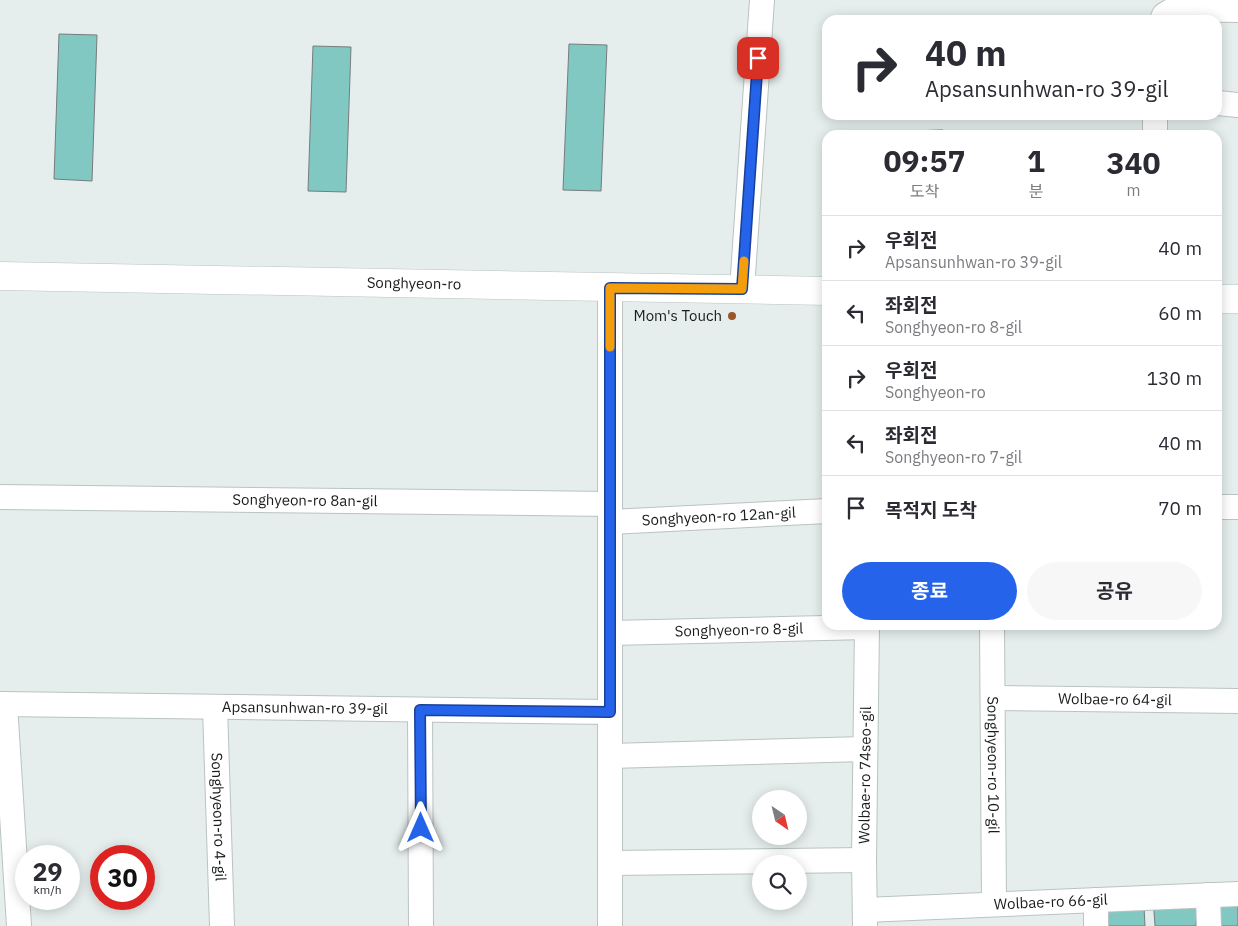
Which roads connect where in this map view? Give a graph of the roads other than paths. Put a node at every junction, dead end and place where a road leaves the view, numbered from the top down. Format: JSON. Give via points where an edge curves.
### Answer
{"nodes":[{"id":1,"x":762,"y":0,"type":"edge"},
{"id":2,"x":1238,"y":10,"type":"edge"},
{"id":3,"x":1164,"y":15,"type":"edge"},
{"id":4,"x":1222,"y":103,"type":"edge"},
{"id":5,"x":1238,"y":105,"type":"edge"},
{"id":6,"x":0,"y":276,"type":"edge"},
{"id":7,"x":610,"y":288,"type":"junction"},
{"id":8,"x":742,"y":289,"type":"junction"},
{"id":9,"x":822,"y":291,"type":"edge"},
{"id":10,"x":1222,"y":299,"type":"edge"},
{"id":11,"x":1238,"y":299,"type":"edge"},
{"id":12,"x":0,"y":497,"type":"edge"},
{"id":13,"x":1222,"y":507,"type":"edge"},
{"id":14,"x":1238,"y":507,"type":"edge"},
{"id":15,"x":822,"y":510,"type":"edge"},
{"id":16,"x":610,"y":513,"type":"junction"},
{"id":17,"x":822,"y":627,"type":"edge"},
{"id":18,"x":866,"y":630,"type":"edge"},
{"id":19,"x":992,"y":630,"type":"edge"},
{"id":20,"x":610,"y":633,"type":"junction"},
{"id":21,"x":993,"y":698,"type":"junction"},
{"id":22,"x":1238,"y":701,"type":"edge"},
{"id":23,"x":3,"y":704,"type":"edge"},
{"id":24,"x":215,"y":707,"type":"junction"},
{"id":25,"x":420,"y":710,"type":"junction"},
{"id":26,"x":610,"y":712,"type":"junction"},
{"id":27,"x":865,"y":748,"type":"junction"},
{"id":28,"x":610,"y":756,"type":"junction"},
{"id":29,"x":864,"y":860,"type":"junction"},
{"id":30,"x":610,"y":863,"type":"junction"},
{"id":31,"x":1238,"y":894,"type":"edge"},
{"id":32,"x":1208,"y":895,"type":"junction"},
{"id":33,"x":1096,"y":900,"type":"junction"},
{"id":34,"x":994,"y":904,"type":"junction"},
{"id":35,"x":865,"y":918,"type":"edge"},
{"id":36,"x":19,"y":926,"type":"edge"},
{"id":37,"x":222,"y":926,"type":"edge"},
{"id":38,"x":421,"y":926,"type":"edge"},
{"id":39,"x":610,"y":926,"type":"edge"},
{"id":40,"x":1096,"y":926,"type":"edge"},
{"id":41,"x":1209,"y":926,"type":"edge"}],
"edges":[{"from":1,"to":8,"type":"street"},
{"from":2,"to":3,"type":"street","via":[[1174,9]]},
{"from":4,"to":5,"type":"street"},
{"from":6,"to":7,"type":"main road","name":"Songhyeon-ro"},
{"from":7,"to":8,"type":"main road","name":"Songhyeon-ro"},
{"from":7,"to":16,"type":"street"},
{"from":8,"to":9,"type":"main road","name":"Songhyeon-ro"},
{"from":10,"to":11,"type":"main road"},
{"from":12,"to":16,"type":"street","name":"Songhyeon-ro 8an-gil"},
{"from":13,"to":14,"type":"street"},
{"from":15,"to":16,"type":"street","name":"Songhyeon-ro 12an-gil"},
{"from":16,"to":20,"type":"street"},
{"from":17,"to":20,"type":"street","name":"Songhyeon-ro 8-gil"},
{"from":18,"to":27,"type":"street","name":"Wolbae-ro 74seo-gil"},
{"from":19,"to":21,"type":"street","name":"Songhyeon-ro 10-gil"},
{"from":20,"to":26,"type":"street"},
{"from":21,"to":22,"type":"street","name":"Wolbae-ro 64-gil"},
{"from":21,"to":34,"type":"street","name":"Songhyeon-ro 10-gil"},
{"from":23,"to":24,"type":"street","name":"Apsansunhwan-ro 39-gil"},
{"from":23,"to":36,"type":"street"},
{"from":24,"to":25,"type":"street","name":"Apsansunhwan-ro 39-gil"},
{"from":24,"to":37,"type":"street","name":"Songhyeon-ro 4-gil"},
{"from":25,"to":26,"type":"street","name":"Apsansunhwan-ro 39-gil"},
{"from":25,"to":38,"type":"street"},
{"from":26,"to":28,"type":"street"},
{"from":27,"to":28,"type":"street"},
{"from":27,"to":29,"type":"street","name":"Wolbae-ro 74seo-gil"},
{"from":28,"to":30,"type":"street"},
{"from":29,"to":30,"type":"street"},
{"from":29,"to":35,"type":"street","name":"Wolbae-ro 74seo-gil"},
{"from":30,"to":39,"type":"street"},
{"from":31,"to":32,"type":"street","name":"Wolbae-ro 66-gil"},
{"from":32,"to":33,"type":"street","name":"Wolbae-ro 66-gil"},
{"from":32,"to":41,"type":"street"},
{"from":33,"to":34,"type":"street","name":"Wolbae-ro 66-gil"},
{"from":33,"to":40,"type":"street"},
{"from":34,"to":35,"type":"street","name":"Wolbae-ro 66-gil"}]}
